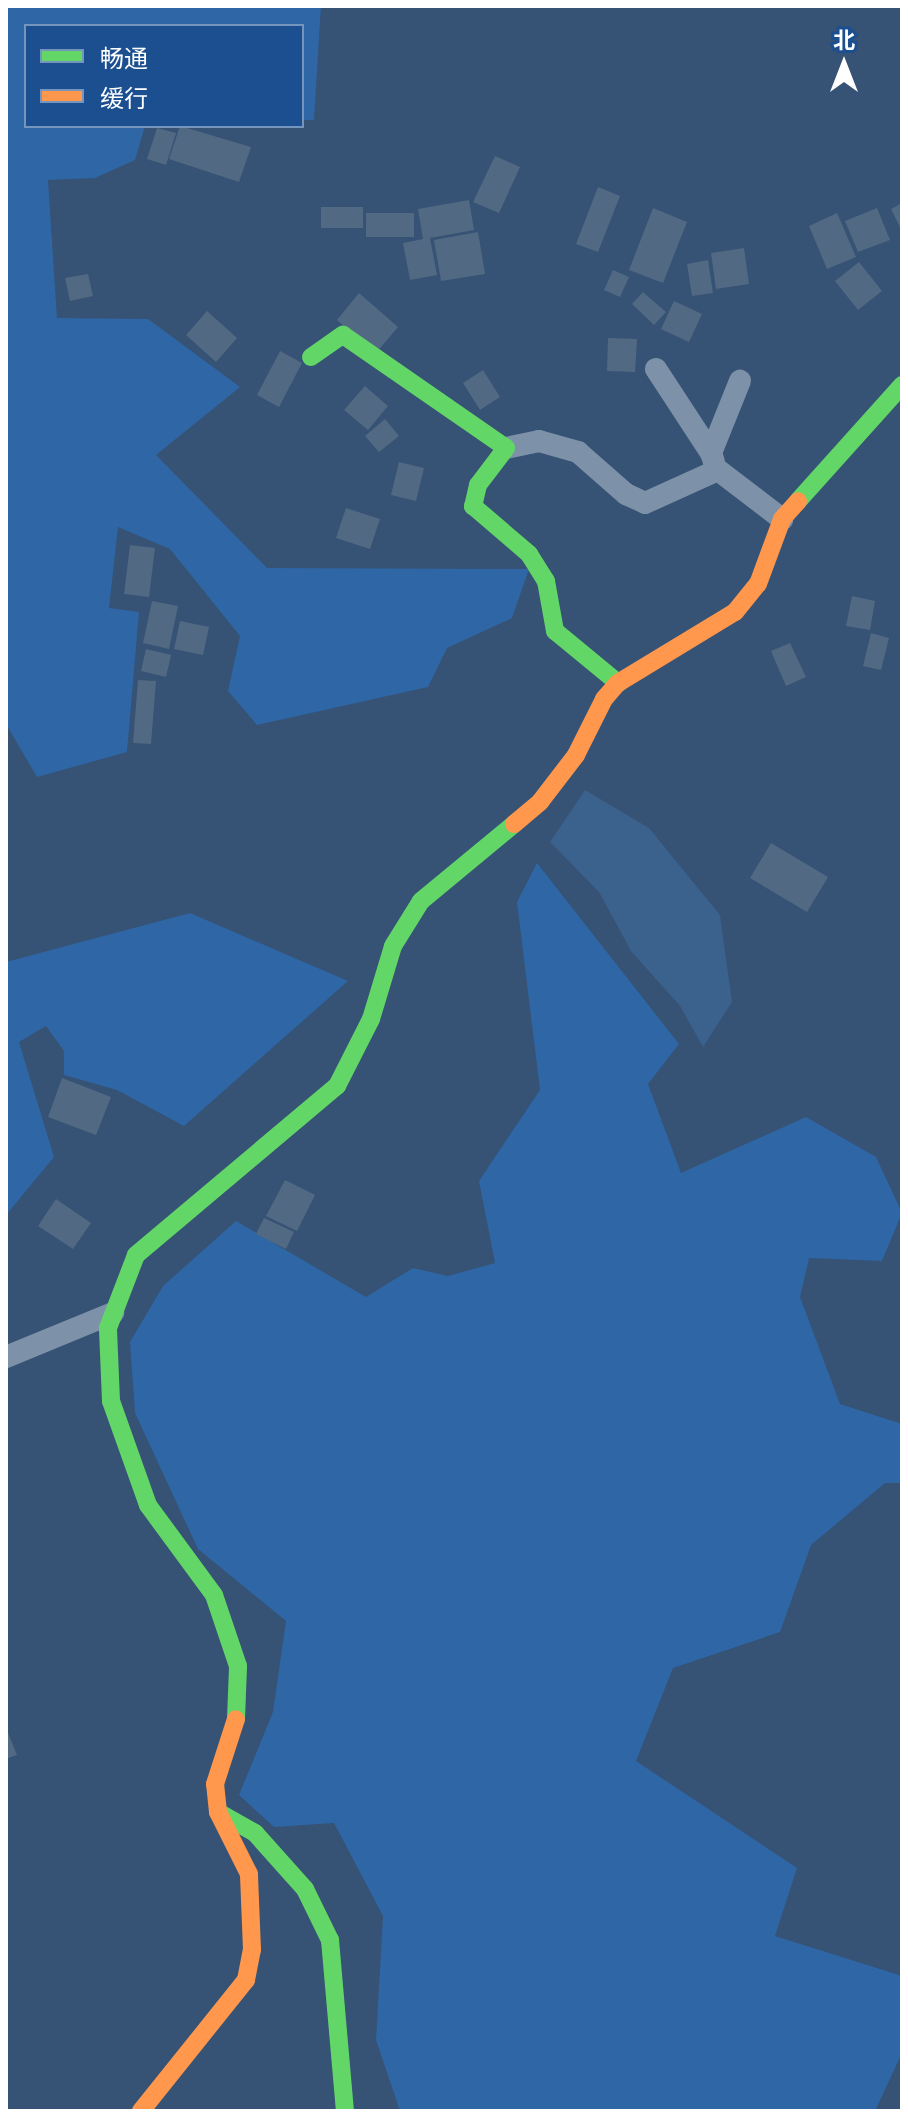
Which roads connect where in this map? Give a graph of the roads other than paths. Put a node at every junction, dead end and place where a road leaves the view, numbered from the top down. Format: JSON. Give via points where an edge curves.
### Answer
{"nodes":[{"id":1,"x":311,"y":357,"type":"dead end"},
{"id":2,"x":656,"y":369,"type":"dead end"},
{"id":3,"x":740,"y":381,"type":"dead end"},
{"id":4,"x":902,"y":385,"type":"edge"},
{"id":5,"x":506,"y":448,"type":"junction"},
{"id":6,"x":714,"y":462,"type":"junction"},
{"id":7,"x":782,"y":519,"type":"junction"},
{"id":8,"x":618,"y":683,"type":"junction"},
{"id":9,"x":113,"y":1313,"type":"junction"},
{"id":10,"x":6,"y":1357,"type":"edge"},
{"id":11,"x":218,"y":1812,"type":"junction"},
{"id":12,"x":141,"y":2111,"type":"edge"},
{"id":13,"x":345,"y":2111,"type":"edge"}],
"edges":[{"from":1,"to":5,"type":"street","via":[[343,335]]},
{"from":2,"to":6,"type":"street"},
{"from":3,"to":6,"type":"street"},
{"from":4,"to":7,"type":"street"},
{"from":5,"to":6,"type":"street","via":[[539,441],[578,452],[626,494],[645,503]]},
{"from":5,"to":8,"type":"street","via":[[478,485],[473,506],[529,554],[546,581],[555,631]]},
{"from":6,"to":7,"type":"street"},
{"from":7,"to":8,"type":"street","via":[[758,584],[735,612]]},
{"from":8,"to":9,"type":"street","via":[[604,699],[576,755],[540,802],[421,901],[393,946],[371,1019],[337,1086],[136,1255]]},
{"from":9,"to":10,"type":"street"},
{"from":9,"to":11,"type":"street","via":[[108,1328],[111,1401],[148,1505],[214,1595],[238,1666],[236,1721],[215,1784]]},
{"from":11,"to":12,"type":"street","via":[[249,1874],[252,1950],[246,1980]]},
{"from":11,"to":13,"type":"street","via":[[255,1833],[305,1889],[330,1940]]}]}
